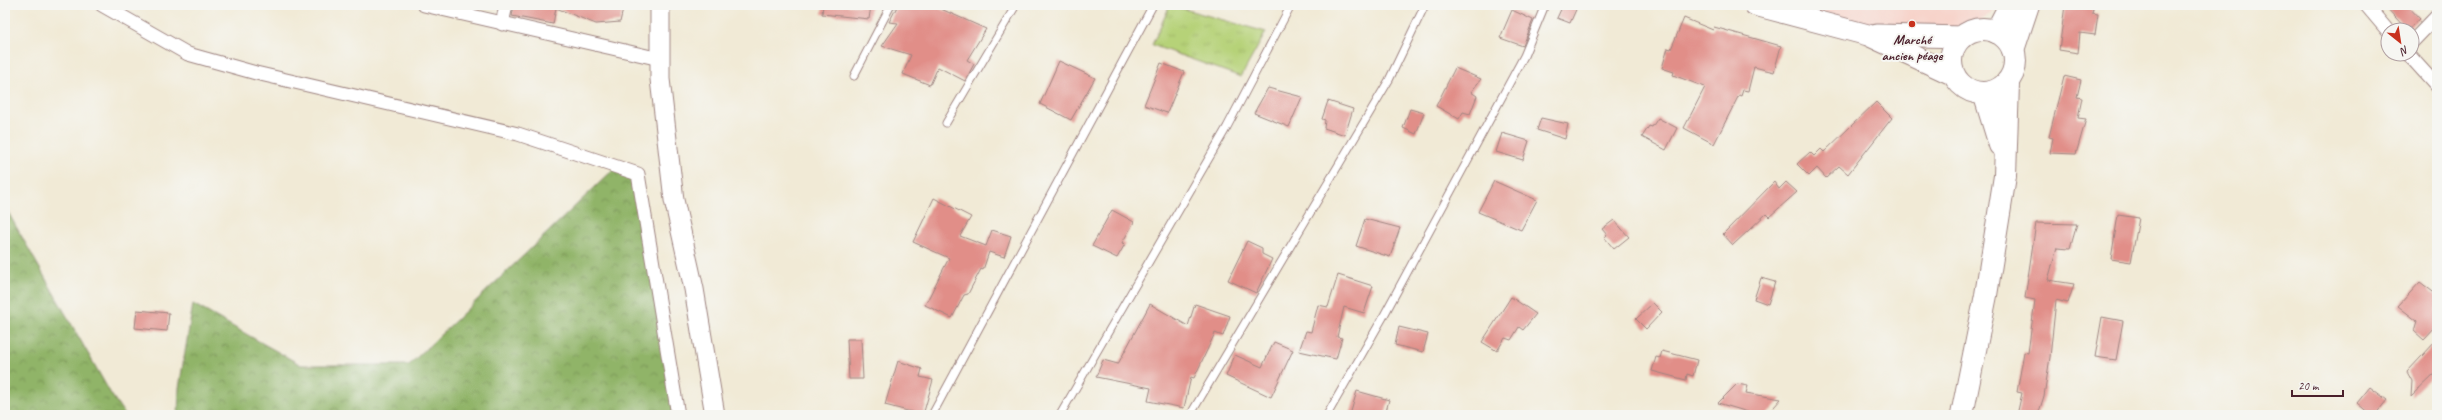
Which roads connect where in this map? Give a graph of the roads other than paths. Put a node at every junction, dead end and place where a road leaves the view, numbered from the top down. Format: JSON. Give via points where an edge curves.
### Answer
{"nodes":[{"id":1,"x":102,"y":5,"type":"edge"},
{"id":2,"x":424,"y":5,"type":"edge"},
{"id":3,"x":506,"y":5,"type":"edge"},
{"id":4,"x":660,"y":5,"type":"edge"},
{"id":5,"x":891,"y":5,"type":"edge"},
{"id":6,"x":1016,"y":5,"type":"edge"},
{"id":7,"x":1153,"y":5,"type":"edge"},
{"id":8,"x":1291,"y":5,"type":"edge"},
{"id":9,"x":1425,"y":5,"type":"edge"},
{"id":10,"x":1545,"y":5,"type":"edge"},
{"id":11,"x":1755,"y":5,"type":"edge"},
{"id":12,"x":2010,"y":5,"type":"edge"},
{"id":13,"x":2028,"y":5,"type":"edge"},
{"id":14,"x":2366,"y":5,"type":"edge"},
{"id":15,"x":2437,"y":16,"type":"edge"},
{"id":16,"x":2380,"y":22,"type":"edge"},
{"id":17,"x":502,"y":24,"type":"junction"},
{"id":18,"x":1996,"y":32,"type":"junction"},
{"id":19,"x":2420,"y":34,"type":"edge"},
{"id":20,"x":1868,"y":35,"type":"junction"},
{"id":21,"x":1963,"y":37,"type":"junction"},
{"id":22,"x":2013,"y":50,"type":"junction"},
{"id":23,"x":660,"y":59,"type":"junction"},
{"id":24,"x":2415,"y":62,"type":"edge"},
{"id":25,"x":1954,"y":75,"type":"junction"},
{"id":26,"x":854,"y":76,"type":"dead end"},
{"id":27,"x":2008,"y":82,"type":"junction"},
{"id":28,"x":2437,"y":86,"type":"edge"},
{"id":29,"x":1984,"y":93,"type":"junction"},
{"id":30,"x":946,"y":123,"type":"dead end"},
{"id":31,"x":2005,"y":161,"type":"junction"},
{"id":32,"x":1192,"y":412,"type":"dead end"},
{"id":33,"x":678,"y":415,"type":"edge"},
{"id":34,"x":716,"y":415,"type":"edge"},
{"id":35,"x":932,"y":415,"type":"edge"},
{"id":36,"x":1060,"y":415,"type":"edge"},
{"id":37,"x":1326,"y":415,"type":"edge"},
{"id":38,"x":1962,"y":415,"type":"edge"}],
"edges":[{"from":1,"to":33,"type":"street","via":[[188,54],[256,73],[518,134],[638,174]]},
{"from":2,"to":17,"type":"street"},
{"from":3,"to":17,"type":"street"},
{"from":4,"to":23,"type":"street"},
{"from":5,"to":26,"type":"lane"},
{"from":6,"to":30,"type":"lane"},
{"from":7,"to":35,"type":"lane"},
{"from":8,"to":36,"type":"lane","via":[[1227,127]]},
{"from":9,"to":32,"type":"lane","via":[[1389,80]]},
{"from":10,"to":37,"type":"lane","via":[[1524,56],[1382,319]]},
{"from":11,"to":20,"type":"main road"},
{"from":12,"to":18,"type":"highway"},
{"from":13,"to":22,"type":"highway"},
{"from":14,"to":16,"type":"street"},
{"from":15,"to":19,"type":"street"},
{"from":17,"to":23,"type":"street"},
{"from":18,"to":21,"type":"highway","via":[[1979,30]]},
{"from":18,"to":22,"type":"highway"},
{"from":20,"to":21,"type":"main road"},
{"from":20,"to":25,"type":"main road"},
{"from":21,"to":25,"type":"highway","via":[[1953,50]]},
{"from":22,"to":27,"type":"highway","via":[[2015,66]]},
{"from":23,"to":34,"type":"street","via":[[674,200],[694,289]]},
{"from":24,"to":28,"type":"street"},
{"from":25,"to":29,"type":"highway","via":[[1966,88]]},
{"from":27,"to":29,"type":"highway","via":[[1996,90]]},
{"from":27,"to":31,"type":"highway"},
{"from":29,"to":31,"type":"highway"},
{"from":31,"to":38,"type":"highway","via":[[1986,295]]}]}
